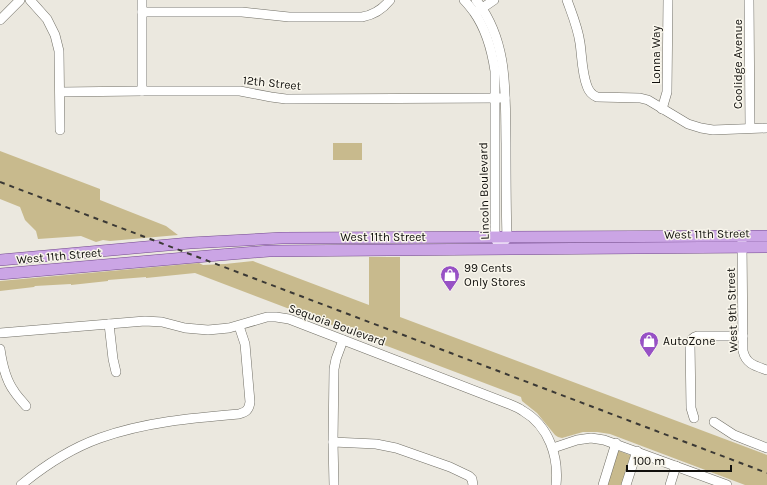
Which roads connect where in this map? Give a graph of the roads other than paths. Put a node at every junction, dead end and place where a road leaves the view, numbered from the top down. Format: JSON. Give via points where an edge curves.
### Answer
{"nodes":[{"id":1,"x":20,"y":0,"type":"edge"},
{"id":2,"x":30,"y":0,"type":"edge"},
{"id":3,"x":142,"y":0,"type":"edge"},
{"id":4,"x":390,"y":0,"type":"edge"},
{"id":5,"x":464,"y":0,"type":"edge"},
{"id":6,"x":476,"y":0,"type":"edge"},
{"id":7,"x":494,"y":0,"type":"edge"},
{"id":8,"x":567,"y":0,"type":"edge"},
{"id":9,"x":668,"y":0,"type":"edge"},
{"id":10,"x":749,"y":0,"type":"edge"},
{"id":11,"x":478,"y":10,"type":"junction"},
{"id":12,"x":142,"y":12,"type":"junction"},
{"id":13,"x":0,"y":20,"type":"edge"},
{"id":14,"x":142,"y":91,"type":"junction"},
{"id":15,"x":60,"y":92,"type":"junction"},
{"id":16,"x":495,"y":98,"type":"junction"},
{"id":17,"x":505,"y":98,"type":"junction"},
{"id":18,"x":662,"y":108,"type":"junction"},
{"id":19,"x":750,"y":128,"type":"junction"},
{"id":20,"x":767,"y":128,"type":"edge"},
{"id":21,"x":60,"y":130,"type":"dead end"},
{"id":22,"x":767,"y":236,"type":"edge"},
{"id":23,"x":495,"y":237,"type":"junction"},
{"id":24,"x":507,"y":238,"type":"junction"},
{"id":25,"x":742,"y":242,"type":"junction"},
{"id":26,"x":767,"y":247,"type":"edge"},
{"id":27,"x":499,"y":250,"type":"junction"},
{"id":28,"x":0,"y":260,"type":"edge"},
{"id":29,"x":0,"y":274,"type":"edge"},
{"id":30,"x":109,"y":324,"type":"junction"},
{"id":31,"x":240,"y":326,"type":"junction"},
{"id":32,"x":0,"y":333,"type":"edge"},
{"id":33,"x":743,"y":336,"type":"junction"},
{"id":34,"x":343,"y":340,"type":"junction"},
{"id":35,"x":0,"y":349,"type":"edge"},
{"id":36,"x":767,"y":370,"type":"edge"},
{"id":37,"x":116,"y":372,"type":"dead end"},
{"id":38,"x":26,"y":406,"type":"dead end"},
{"id":39,"x":694,"y":418,"type":"dead end"},
{"id":40,"x":714,"y":422,"type":"dead end"},
{"id":41,"x":333,"y":442,"type":"junction"},
{"id":42,"x":616,"y":444,"type":"junction"},
{"id":43,"x":553,"y":448,"type":"junction"},
{"id":44,"x":767,"y":448,"type":"edge"},
{"id":45,"x":637,"y":451,"type":"junction"},
{"id":46,"x":676,"y":466,"type":"junction"},
{"id":47,"x":473,"y":482,"type":"edge"},
{"id":48,"x":717,"y":483,"type":"edge"},
{"id":49,"x":21,"y":485,"type":"edge"},
{"id":50,"x":334,"y":485,"type":"edge"},
{"id":51,"x":556,"y":485,"type":"edge"},
{"id":52,"x":603,"y":485,"type":"edge"},
{"id":53,"x":626,"y":485,"type":"edge"},
{"id":54,"x":670,"y":485,"type":"edge"},
{"id":55,"x":727,"y":485,"type":"edge"}],
"edges":[{"from":1,"to":13,"type":"street"},
{"from":2,"to":15,"type":"street","via":[[47,19],[55,35],[59,51]]},
{"from":3,"to":12,"type":"street"},
{"from":4,"to":12,"type":"street","via":[[378,12],[362,17],[289,17],[242,12]]},
{"from":5,"to":11,"type":"street","name":"Lincoln Boulevard"},
{"from":6,"to":11,"type":"street","name":"Lincoln Boulevard"},
{"from":7,"to":11,"type":"street"},
{"from":8,"to":18,"type":"street","via":[[580,42],[586,86],[592,95],[640,98]]},
{"from":9,"to":18,"type":"street","name":"Lonna Way","via":[[668,86]]},
{"from":10,"to":19,"type":"street","name":"Coolidge Avenue"},
{"from":11,"to":16,"type":"street","name":"Lincoln Boulevard","via":[[495,70]]},
{"from":11,"to":17,"type":"street","name":"Lincoln Boulevard","via":[[494,32],[501,52]]},
{"from":12,"to":14,"type":"street"},
{"from":14,"to":15,"type":"street","name":"12th Street"},
{"from":14,"to":16,"type":"street","name":"12th Street","via":[[240,91],[286,99]]},
{"from":15,"to":21,"type":"street"},
{"from":16,"to":17,"type":"street","name":"12th Street"},
{"from":16,"to":23,"type":"street","name":"Lincoln Boulevard"},
{"from":17,"to":24,"type":"street","name":"Lincoln Boulevard"},
{"from":18,"to":19,"type":"street","via":[[688,124],[701,128]]},
{"from":19,"to":20,"type":"street"},
{"from":22,"to":25,"type":"main road","name":"West 11th Street"},
{"from":23,"to":24,"type":"main road","name":"West 11th Street"},
{"from":23,"to":27,"type":"street","name":"Lincoln Boulevard"},
{"from":23,"to":28,"type":"main road","name":"West 11th Street","via":[[250,240]]},
{"from":24,"to":25,"type":"main road","name":"West 11th Street"},
{"from":24,"to":27,"type":"street","name":"Lincoln Boulevard"},
{"from":25,"to":26,"type":"main road","name":"West 11th Street"},
{"from":25,"to":27,"type":"main road","name":"West 11th Street"},
{"from":25,"to":33,"type":"street","name":"West 9th Street"},
{"from":27,"to":29,"type":"main road","name":"West 11th Street","via":[[269,251]]},
{"from":30,"to":31,"type":"street","name":"Sequoia Boulevard","via":[[146,321],[208,330]]},
{"from":30,"to":32,"type":"street","name":"Sequoia Boulevard"},
{"from":30,"to":37,"type":"street"},
{"from":31,"to":34,"type":"street","name":"Sequoia Boulevard","via":[[276,317],[289,319]]},
{"from":31,"to":49,"type":"street","via":[[245,344],[250,402],[245,412],[163,422],[98,438],[67,453]]},
{"from":33,"to":36,"type":"street","name":"West 9th Street","via":[[744,356],[753,365]]},
{"from":33,"to":39,"type":"street","via":[[696,336],[691,340],[691,408]]},
{"from":34,"to":41,"type":"street","via":[[334,369]]},
{"from":34,"to":43,"type":"street","name":"Sequoia Boulevard","via":[[524,411],[538,423]]},
{"from":35,"to":38,"type":"street","via":[[6,377]]},
{"from":40,"to":44,"type":"street","via":[[734,435]]},
{"from":41,"to":47,"type":"street","via":[[376,444],[396,448],[450,467],[469,476]]},
{"from":41,"to":50,"type":"street"},
{"from":42,"to":43,"type":"street","via":[[591,438]]},
{"from":42,"to":45,"type":"street"},
{"from":42,"to":52,"type":"street"},
{"from":43,"to":51,"type":"street","name":"Sequoia Boulevard","via":[[557,466]]},
{"from":45,"to":46,"type":"street"},
{"from":45,"to":53,"type":"street"},
{"from":46,"to":48,"type":"street"},
{"from":46,"to":54,"type":"street"},
{"from":48,"to":55,"type":"street"}]}
